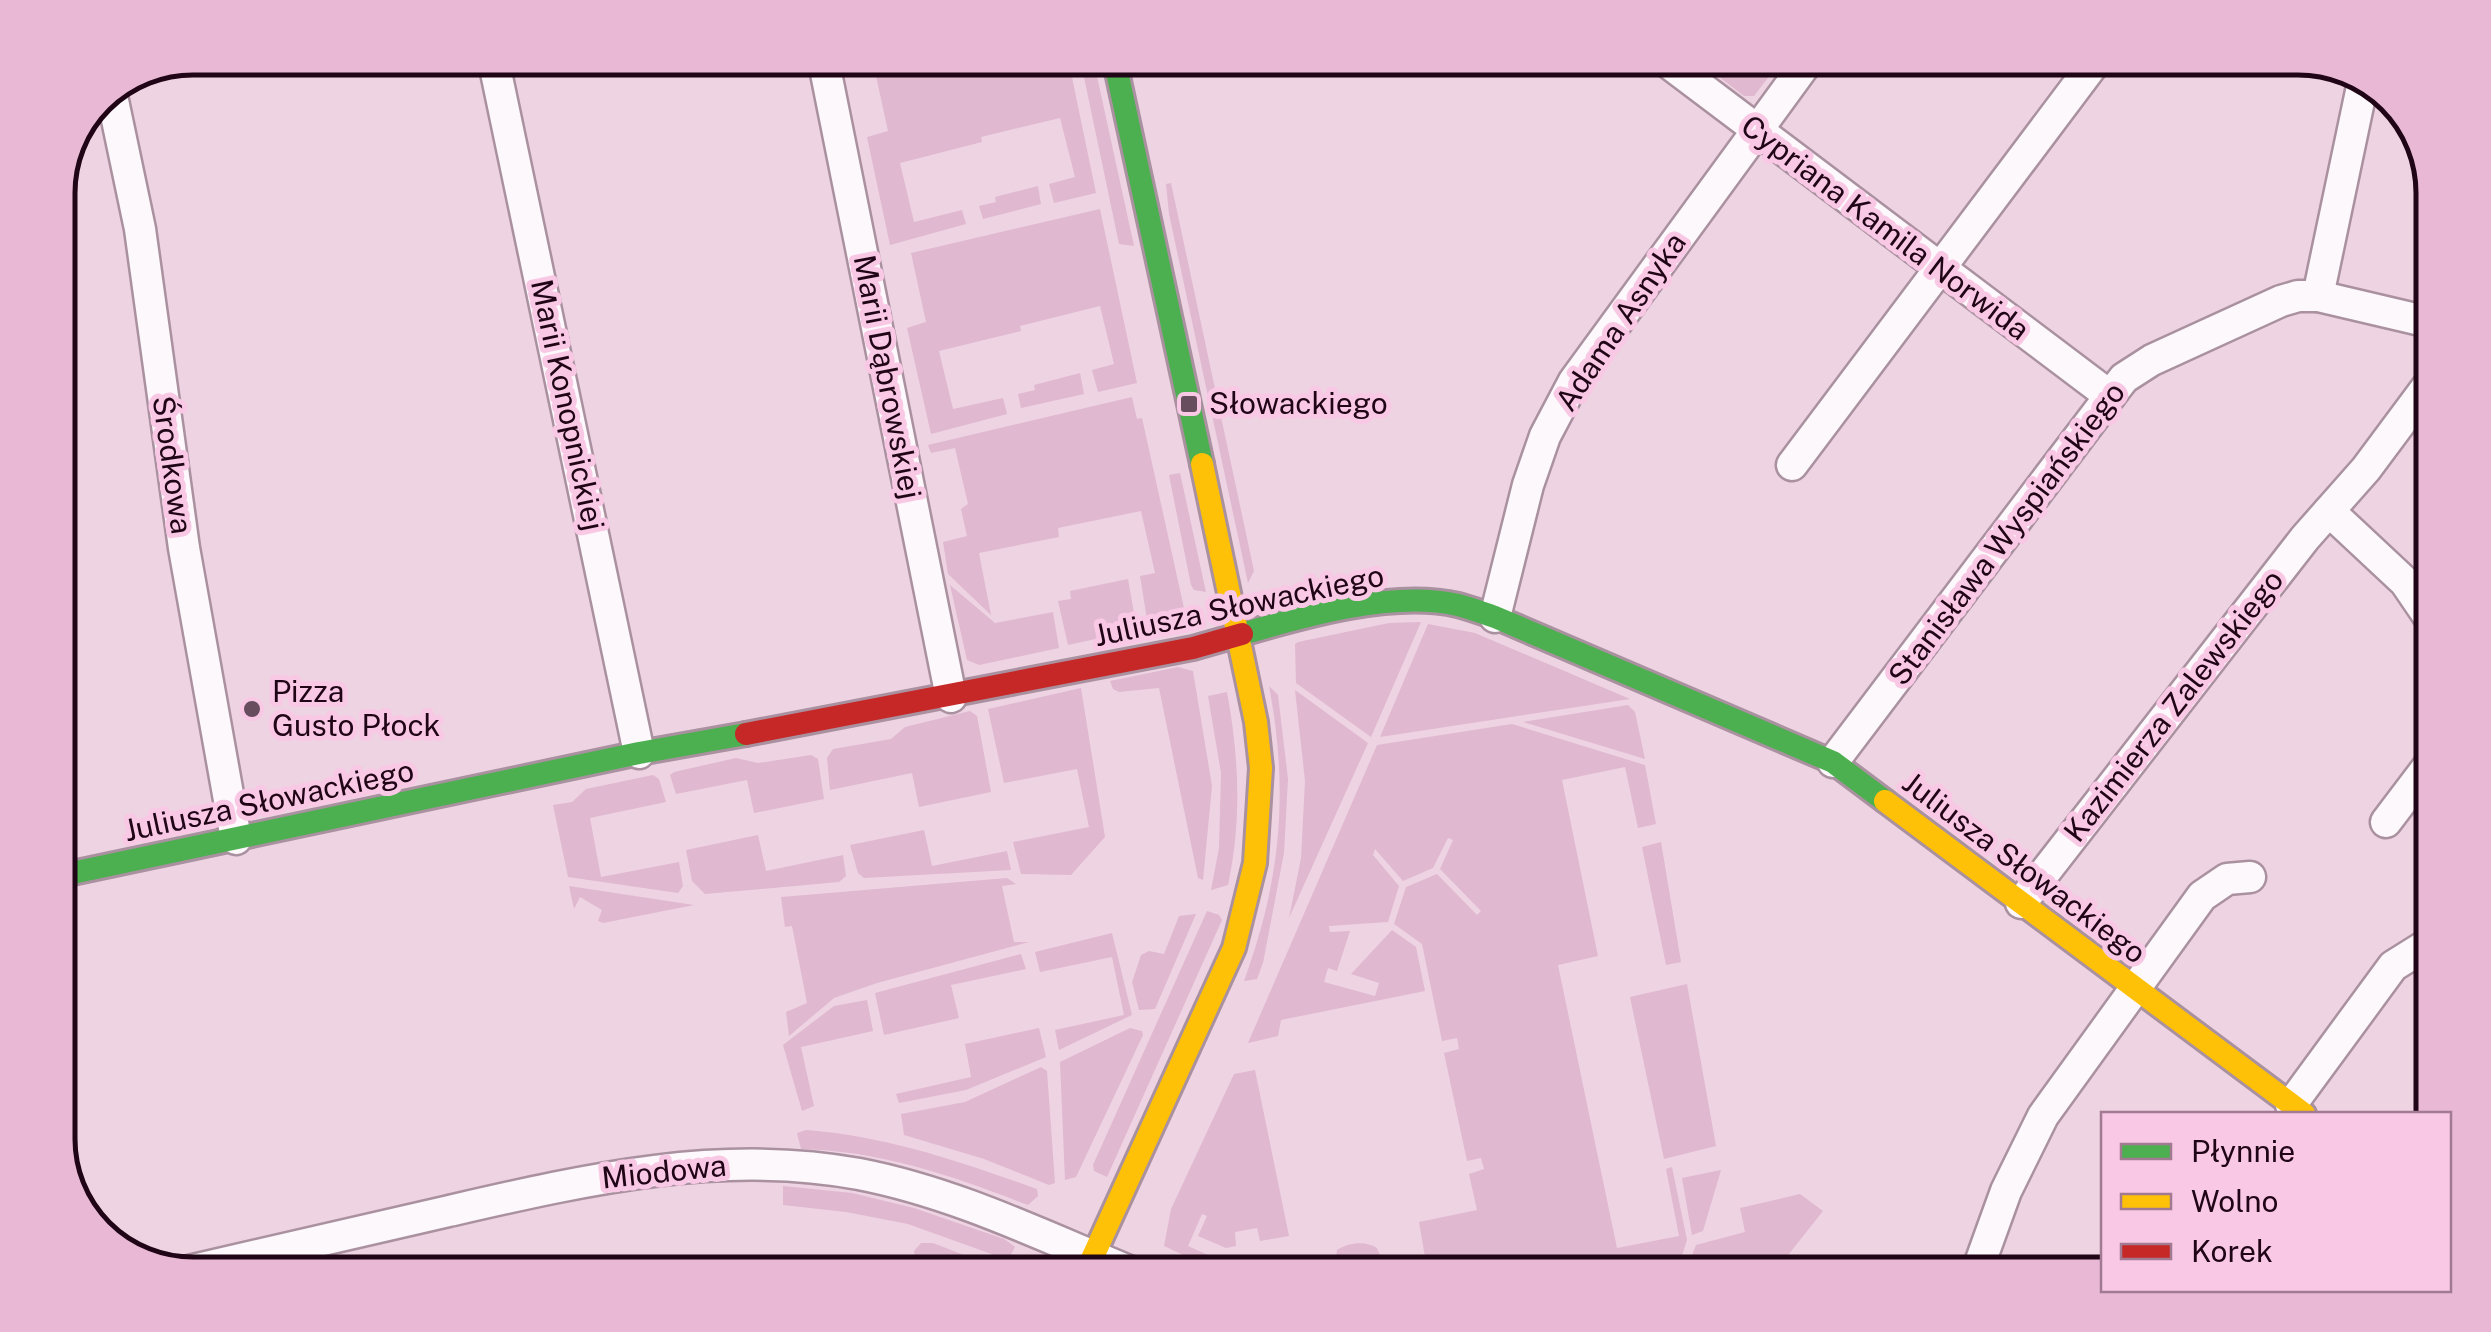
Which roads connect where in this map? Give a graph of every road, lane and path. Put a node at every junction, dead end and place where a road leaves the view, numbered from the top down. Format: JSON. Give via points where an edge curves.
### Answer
{"nodes":[{"id":1,"x":498,"y":75,"type":"edge"},
{"id":2,"x":826,"y":75,"type":"edge"},
{"id":3,"x":1118,"y":75,"type":"edge"},
{"id":4,"x":1684,"y":75,"type":"edge"},
{"id":5,"x":1798,"y":75,"type":"edge"},
{"id":6,"x":2085,"y":75,"type":"edge"},
{"id":7,"x":2361,"y":93,"type":"edge"},
{"id":8,"x":114,"y":105,"type":"edge"},
{"id":9,"x":1756,"y":132,"type":"junction"},
{"id":10,"x":1939,"y":268,"type":"junction"},
{"id":11,"x":2318,"y":296,"type":"junction"},
{"id":12,"x":2416,"y":319,"type":"edge"},
{"id":13,"x":2110,"y":396,"type":"junction"},
{"id":14,"x":2416,"y":402,"type":"edge"},
{"id":15,"x":1792,"y":465,"type":"dead end"},
{"id":16,"x":2328,"y":511,"type":"junction"},
{"id":17,"x":2416,"y":598,"type":"edge"},
{"id":18,"x":1496,"y":617,"type":"junction"},
{"id":19,"x":1239,"y":634,"type":"junction"},
{"id":20,"x":951,"y":696,"type":"junction"},
{"id":21,"x":638,"y":753,"type":"junction"},
{"id":22,"x":1833,"y":762,"type":"junction"},
{"id":23,"x":2416,"y":783,"type":"edge"},
{"id":24,"x":2386,"y":822,"type":"dead end"},
{"id":25,"x":236,"y":838,"type":"junction"},
{"id":26,"x":75,"y":872,"type":"edge"},
{"id":27,"x":2250,"y":877,"type":"dead end"},
{"id":28,"x":2021,"y":903,"type":"junction"},
{"id":29,"x":2416,"y":952,"type":"edge"},
{"id":30,"x":2136,"y":991,"type":"junction"},
{"id":31,"x":2298,"y":1110,"type":"edge"},
{"id":32,"x":250,"y":1257,"type":"edge"},
{"id":33,"x":1074,"y":1257,"type":"edge"},
{"id":34,"x":1093,"y":1257,"type":"edge"},
{"id":35,"x":1982,"y":1257,"type":"edge"}],
"edges":[{"from":1,"to":21,"type":"street","name":"Marii Konopnickiej"},
{"from":2,"to":20,"type":"street","name":"Marii Dąbrowskiej"},
{"from":3,"to":19,"type":"street"},
{"from":4,"to":9,"type":"street","name":"Cypriana Kamila Norwida"},
{"from":5,"to":9,"type":"street","name":"Adama Asnyka"},
{"from":6,"to":10,"type":"street"},
{"from":7,"to":11,"type":"street"},
{"from":8,"to":25,"type":"street","name":"Środkowa","via":[[140,229],[184,548]]},
{"from":9,"to":10,"type":"street","name":"Cypriana Kamila Norwida"},
{"from":9,"to":18,"type":"street","name":"Adama Asnyka","via":[[1574,381],[1528,485]]},
{"from":10,"to":13,"type":"street","name":"Cypriana Kamila Norwida"},
{"from":10,"to":15,"type":"street"},
{"from":11,"to":12,"type":"street","name":"Stanisława Wyspiańskiego"},
{"from":11,"to":13,"type":"street","name":"Stanisława Wyspiańskiego","via":[[2281,301],[2152,360]]},
{"from":13,"to":22,"type":"street","name":"Stanisława Wyspiańskiego"},
{"from":14,"to":16,"type":"street","name":"Kazimierza Zalewskiego"},
{"from":16,"to":17,"type":"street"},
{"from":16,"to":28,"type":"street","name":"Kazimierza Zalewskiego"},
{"from":18,"to":19,"type":"street","name":"Juliusza Słowackiego","via":[[1455,604],[1396,600]]},
{"from":18,"to":22,"type":"street","name":"Juliusza Słowackiego"},
{"from":19,"to":20,"type":"street","name":"Juliusza Słowackiego"},
{"from":19,"to":34,"type":"street","via":[[1261,768],[1256,863],[1246,908],[1234,948]]},
{"from":20,"to":21,"type":"street","name":"Juliusza Słowackiego"},
{"from":21,"to":25,"type":"street","name":"Juliusza Słowackiego"},
{"from":22,"to":28,"type":"street","name":"Juliusza Słowackiego"},
{"from":23,"to":24,"type":"street"},
{"from":25,"to":26,"type":"street","name":"Juliusza Słowackiego"},
{"from":27,"to":30,"type":"street","via":[[2227,879],[2202,896]]},
{"from":28,"to":30,"type":"street","name":"Juliusza Słowackiego"},
{"from":29,"to":31,"type":"street","via":[[2393,966]]},
{"from":30,"to":31,"type":"street","name":"Juliusza Słowackiego"},
{"from":30,"to":35,"type":"street","via":[[2043,1116]]},
{"from":32,"to":33,"type":"street","name":"Miodowa","via":[[562,1186],[729,1164],[888,1180],[997,1215]]}]}
